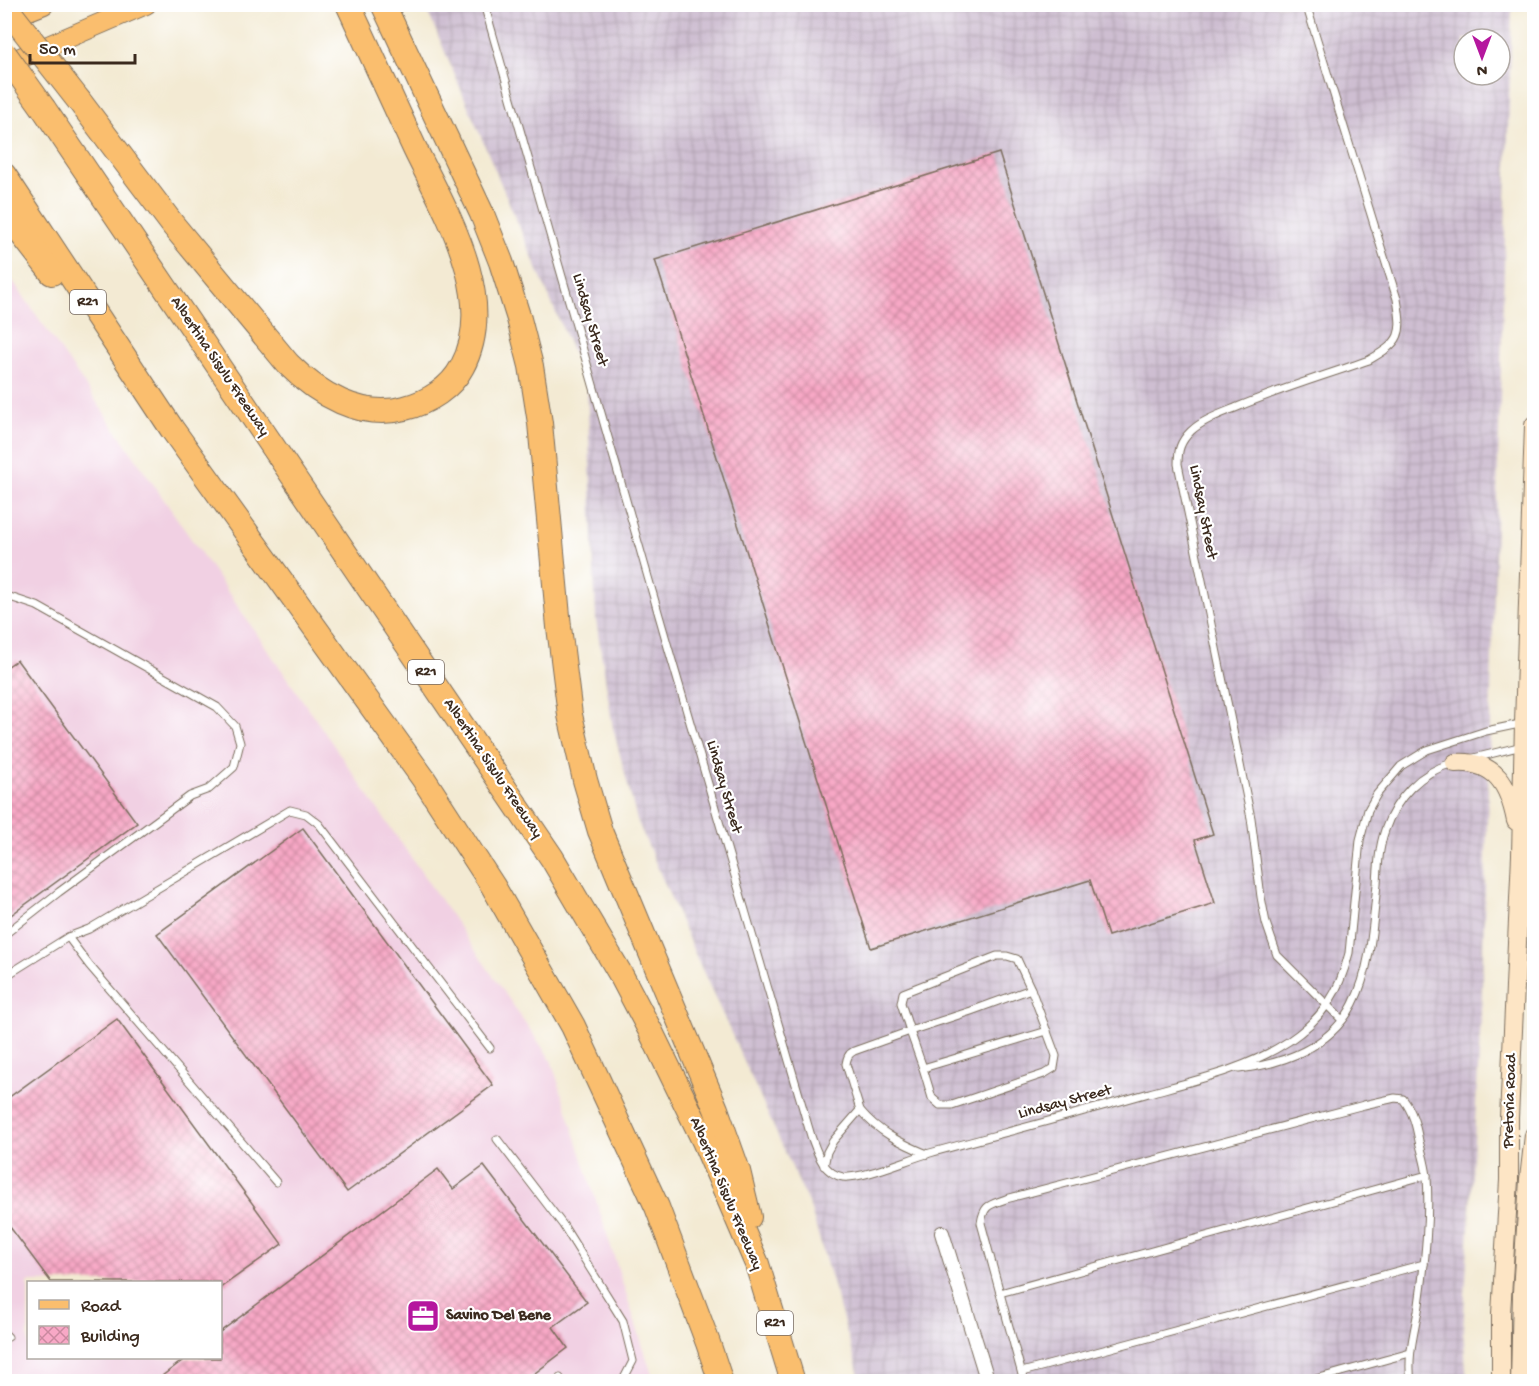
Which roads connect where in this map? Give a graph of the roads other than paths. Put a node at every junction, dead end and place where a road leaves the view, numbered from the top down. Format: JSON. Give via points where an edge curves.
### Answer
{"nodes":[{"id":1,"x":44,"y":4,"type":"edge"},
{"id":2,"x":146,"y":4,"type":"edge"},
{"id":3,"x":338,"y":4,"type":"edge"},
{"id":4,"x":348,"y":4,"type":"edge"},
{"id":5,"x":484,"y":4,"type":"edge"},
{"id":6,"x":1306,"y":4,"type":"edge"},
{"id":7,"x":4,"y":5,"type":"edge"},
{"id":8,"x":385,"y":8,"type":"edge"},
{"id":9,"x":4,"y":20,"type":"edge"},
{"id":10,"x":4,"y":53,"type":"edge"},
{"id":11,"x":4,"y":65,"type":"edge"},
{"id":12,"x":4,"y":175,"type":"edge"},
{"id":13,"x":441,"y":204,"type":"junction"},
{"id":14,"x":4,"y":211,"type":"edge"},
{"id":15,"x":1534,"y":425,"type":"edge"},
{"id":16,"x":172,"y":429,"type":"junction"},
{"id":17,"x":4,"y":595,"type":"edge"},
{"id":18,"x":1529,"y":722,"type":"edge"},
{"id":19,"x":1529,"y":744,"type":"edge"},
{"id":20,"x":1455,"y":763,"type":"junction"},
{"id":21,"x":1521,"y":855,"type":"junction"},
{"id":22,"x":4,"y":936,"type":"edge"},
{"id":23,"x":68,"y":937,"type":"junction"},
{"id":24,"x":4,"y":977,"type":"edge"},
{"id":25,"x":1031,"y":989,"type":"junction"},
{"id":26,"x":1328,"y":1006,"type":"junction"},
{"id":27,"x":1342,"y":1020,"type":"junction"},
{"id":28,"x":910,"y":1031,"type":"junction"},
{"id":29,"x":1047,"y":1031,"type":"junction"},
{"id":30,"x":490,"y":1048,"type":"dead end"},
{"id":31,"x":923,"y":1068,"type":"junction"},
{"id":32,"x":1232,"y":1070,"type":"junction"},
{"id":33,"x":860,"y":1110,"type":"junction"},
{"id":34,"x":1534,"y":1135,"type":"edge"},
{"id":35,"x":497,"y":1139,"type":"dead end"},
{"id":36,"x":927,"y":1154,"type":"junction"},
{"id":37,"x":824,"y":1166,"type":"junction"},
{"id":38,"x":1427,"y":1175,"type":"junction"},
{"id":39,"x":276,"y":1182,"type":"dead end"},
{"id":40,"x":942,"y":1233,"type":"dead end"},
{"id":41,"x":757,"y":1264,"type":"junction"},
{"id":42,"x":1424,"y":1264,"type":"junction"},
{"id":43,"x":1000,"y":1293,"type":"junction"},
{"id":44,"x":1410,"y":1353,"type":"junction"},
{"id":45,"x":1022,"y":1372,"type":"junction"},
{"id":46,"x":622,"y":1382,"type":"edge"},
{"id":47,"x":721,"y":1382,"type":"edge"},
{"id":48,"x":793,"y":1382,"type":"edge"},
{"id":49,"x":988,"y":1382,"type":"edge"},
{"id":50,"x":1024,"y":1382,"type":"edge"},
{"id":51,"x":1305,"y":1382,"type":"edge"},
{"id":52,"x":1411,"y":1382,"type":"edge"},
{"id":53,"x":1502,"y":1382,"type":"edge"},
{"id":54,"x":1520,"y":1382,"type":"edge"}],
"edges":[{"from":1,"to":9,"type":"main road"},
{"from":2,"to":11,"type":"main road"},
{"from":3,"to":13,"type":"highway"},
{"from":4,"to":13,"type":"highway"},
{"from":5,"to":37,"type":"lane","name":"Lindsay Street","via":[[811,1136]]},
{"from":6,"to":26,"type":"lane","name":"Lindsay Street","via":[[1397,299],[1400,333],[1384,351],[1369,360],[1209,418],[1182,441],[1178,464],[1251,818],[1266,923],[1277,955]]},
{"from":7,"to":13,"type":"highway","bridge":true,"via":[[174,225],[288,364],[315,387],[359,409],[390,411],[425,402],[448,385],[467,357],[475,320],[473,291],[461,249]]},
{"from":8,"to":41,"type":"highway","via":[[482,214],[519,319],[540,423],[570,715],[585,780],[600,831],[716,1109],[738,1171]]},
{"from":10,"to":41,"type":"highway","name":"Albertina Sisulu Freeway","number":"R21","bridge":true,"via":[[552,858],[651,1032]]},
{"from":12,"to":16,"type":"highway","number":"R21"},
{"from":14,"to":16,"type":"highway"},
{"from":15,"to":18,"type":"main road","name":"Pretoria Road"},
{"from":16,"to":47,"type":"highway","number":"R21","via":[[423,778],[493,886],[573,1026],[657,1207]]},
{"from":17,"to":22,"type":"lane","via":[[38,606],[217,707],[236,726],[240,743],[234,767],[209,789],[190,796]]},
{"from":18,"to":19,"type":"main road","name":"Pretoria Road"},
{"from":18,"to":26,"type":"lane","name":"Lindsay Street","via":[[1427,750],[1401,766],[1377,794],[1360,840],[1349,953]]},
{"from":19,"to":20,"type":"lane","name":"Lindsay Street"},
{"from":19,"to":21,"type":"main road","name":"Pretoria Road"},
{"from":20,"to":21,"type":"main road","via":[[1480,765],[1502,782],[1513,808]]},
{"from":20,"to":27,"type":"lane","name":"Lindsay Street","via":[[1431,771],[1416,783],[1399,802],[1388,823],[1378,867],[1367,963],[1352,1005]]},
{"from":21,"to":53,"type":"main road","name":"Pretoria Road","via":[[1501,1314]]},
{"from":23,"to":24,"type":"lane"},
{"from":23,"to":30,"type":"lane","via":[[89,929],[290,810],[306,814],[319,824]]},
{"from":23,"to":39,"type":"lane"},
{"from":25,"to":28,"type":"lane"},
{"from":25,"to":28,"type":"lane","via":[[1017,959],[997,956],[903,993],[901,1003]]},
{"from":25,"to":29,"type":"lane"},
{"from":26,"to":27,"type":"lane","name":"Lindsay Street"},
{"from":26,"to":32,"type":"lane","name":"Lindsay Street","via":[[1289,1041]]},
{"from":27,"to":32,"type":"lane","name":"Lindsay Street","via":[[1296,1056]]},
{"from":28,"to":31,"type":"lane"},
{"from":28,"to":33,"type":"lane","via":[[850,1053],[846,1064]]},
{"from":29,"to":31,"type":"lane"},
{"from":29,"to":31,"type":"lane","via":[[1056,1056],[1054,1068],[952,1105],[940,1105],[933,1098]]},
{"from":32,"to":36,"type":"lane","name":"Lindsay Street"},
{"from":33,"to":36,"type":"lane","via":[[870,1123],[898,1142]]},
{"from":33,"to":37,"type":"lane","via":[[833,1141]]},
{"from":34,"to":54,"type":"main road","name":"Pretoria Road","via":[[1522,1292]]},
{"from":35,"to":46,"type":"lane","via":[[563,1225],[623,1321],[633,1361]]},
{"from":36,"to":37,"type":"lane","name":"Lindsay Street","via":[[856,1176],[843,1177]]},
{"from":38,"to":42,"type":"lane"},
{"from":38,"to":43,"type":"lane"},
{"from":38,"to":43,"type":"lane","via":[[1415,1119],[1403,1099],[1395,1098],[1006,1199],[986,1207],[981,1223]]},
{"from":40,"to":49,"type":"street"},
{"from":41,"to":48,"type":"highway","name":"Albertina Sisulu Freeway","number":"R21"},
{"from":42,"to":44,"type":"lane"},
{"from":42,"to":45,"type":"lane"},
{"from":43,"to":45,"type":"lane"},
{"from":44,"to":51,"type":"lane"},
{"from":44,"to":52,"type":"lane"},
{"from":45,"to":50,"type":"lane"}]}
